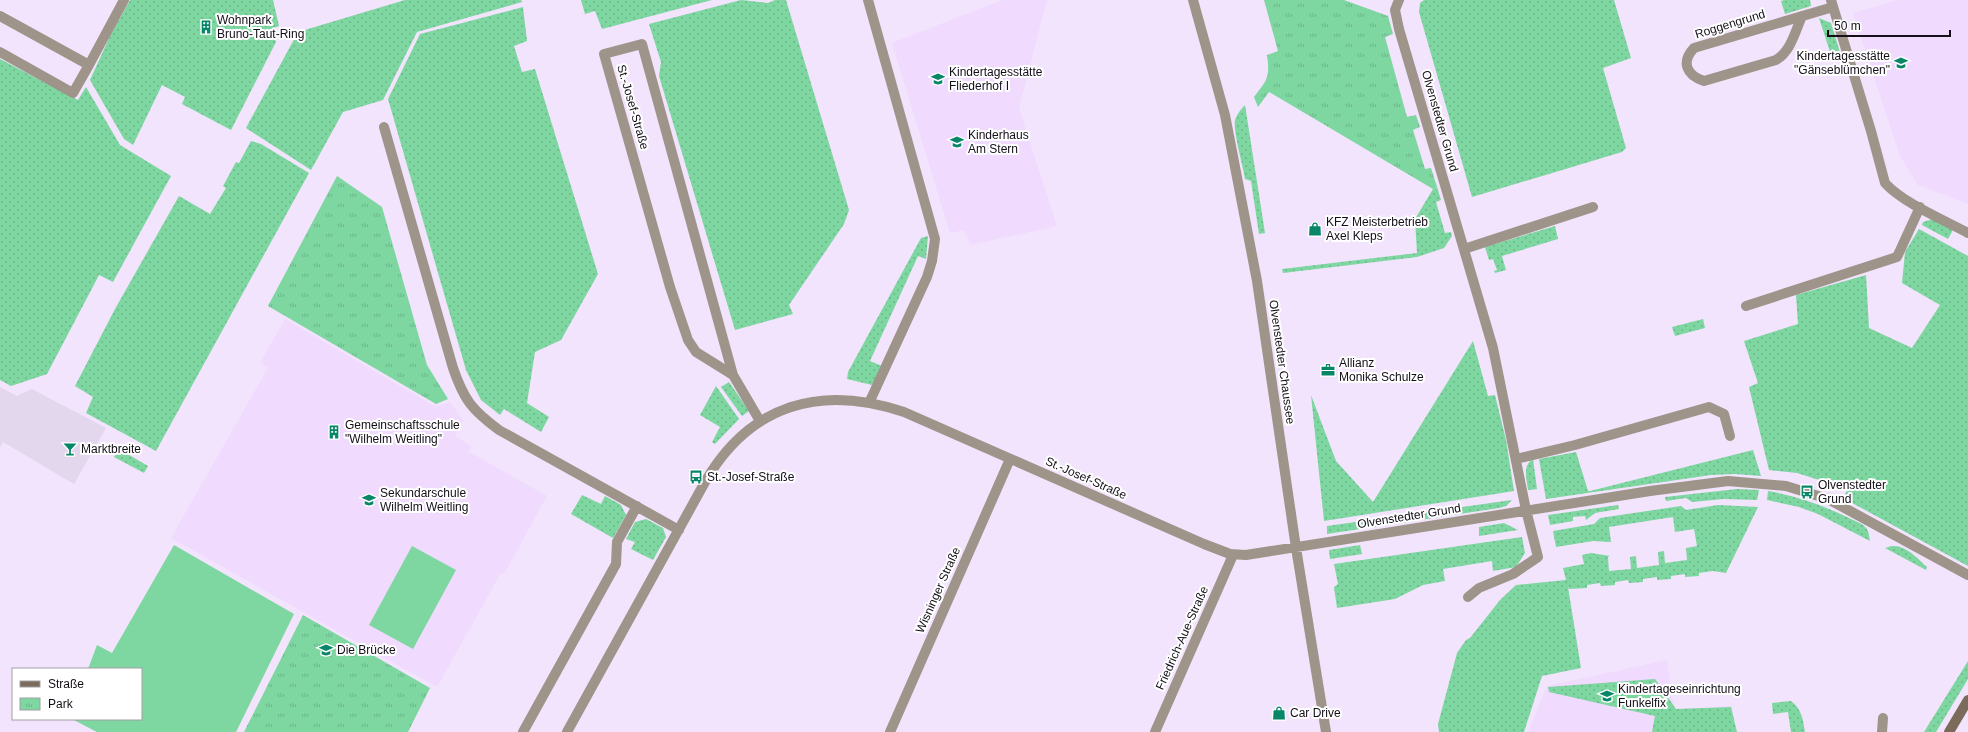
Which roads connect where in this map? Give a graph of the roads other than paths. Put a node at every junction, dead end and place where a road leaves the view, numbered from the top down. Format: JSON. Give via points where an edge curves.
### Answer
{"nodes":[{"id":1,"x":124,"y":0,"type":"edge"},
{"id":2,"x":868,"y":0,"type":"edge"},
{"id":3,"x":1193,"y":0,"type":"edge"},
{"id":4,"x":1399,"y":0,"type":"edge"},
{"id":5,"x":1832,"y":3,"type":"edge"},
{"id":6,"x":0,"y":16,"type":"edge"},
{"id":7,"x":1802,"y":16,"type":"junction"},
{"id":8,"x":0,"y":52,"type":"edge"},
{"id":9,"x":89,"y":65,"type":"junction"},
{"id":10,"x":384,"y":127,"type":"dead end"},
{"id":11,"x":1594,"y":207,"type":"dead end"},
{"id":12,"x":1920,"y":207,"type":"junction"},
{"id":13,"x":1968,"y":233,"type":"edge"},
{"id":14,"x":1464,"y":249,"type":"junction"},
{"id":15,"x":1746,"y":306,"type":"dead end"},
{"id":16,"x":733,"y":375,"type":"junction"},
{"id":17,"x":869,"y":402,"type":"junction"},
{"id":18,"x":760,"y":421,"type":"junction"},
{"id":19,"x":1730,"y":436,"type":"dead end"},
{"id":20,"x":1010,"y":459,"type":"junction"},
{"id":21,"x":1516,"y":459,"type":"junction"},
{"id":22,"x":637,"y":506,"type":"junction"},
{"id":23,"x":1526,"y":510,"type":"junction"},
{"id":24,"x":679,"y":530,"type":"junction"},
{"id":25,"x":1296,"y":548,"type":"junction"},
{"id":26,"x":1233,"y":555,"type":"junction"},
{"id":27,"x":1968,"y":575,"type":"edge"},
{"id":28,"x":1468,"y":597,"type":"dead end"},
{"id":29,"x":1968,"y":700,"type":"edge"},
{"id":30,"x":1884,"y":718,"type":"dead end"},
{"id":31,"x":523,"y":732,"type":"edge"},
{"id":32,"x":567,"y":732,"type":"edge"},
{"id":33,"x":890,"y":732,"type":"edge"},
{"id":34,"x":1155,"y":732,"type":"edge"},
{"id":35,"x":1326,"y":732,"type":"edge"},
{"id":36,"x":1882,"y":732,"type":"edge"},
{"id":37,"x":1948,"y":732,"type":"edge"}],
"edges":[{"from":1,"to":9,"type":"street"},
{"from":2,"to":17,"type":"street","via":[[935,239],[927,277]]},
{"from":3,"to":25,"type":"street","name":"Olvenstedter Chaussee","via":[[1225,115],[1256,274]]},
{"from":4,"to":14,"type":"street","name":"Olvenstedter Grund","via":[[1395,10]]},
{"from":5,"to":7,"type":"street","name":"Roggengrund"},
{"from":5,"to":12,"type":"street","name":"Roggengrund","via":[[1885,183],[1890,189]]},
{"from":6,"to":9,"type":"street"},
{"from":7,"to":7,"type":"street","name":"Roggengrund","via":[[1694,48],[1688,55],[1686,67],[1693,77],[1704,81],[1776,60],[1789,46]]},
{"from":8,"to":9,"type":"street","via":[[73,93]]},
{"from":10,"to":22,"type":"street","via":[[458,385],[470,405],[499,430]]},
{"from":11,"to":14,"type":"street"},
{"from":12,"to":13,"type":"street","name":"Roggengrund"},
{"from":12,"to":15,"type":"street","via":[[1897,257]]},
{"from":14,"to":21,"type":"street","name":"Olvenstedter Grund","via":[[1493,348]]},
{"from":16,"to":16,"type":"street","name":"St.-Josef-Straße","via":[[642,44],[604,54],[670,287],[688,340],[696,352]]},
{"from":16,"to":18,"type":"street","name":"St.-Josef-Straße"},
{"from":17,"to":18,"type":"street","name":"St.-Josef-Straße","via":[[819,400],[784,410]]},
{"from":17,"to":20,"type":"street","name":"St.-Josef-Straße","via":[[904,412]]},
{"from":18,"to":24,"type":"street","name":"St.-Josef-Straße","via":[[740,437],[721,458]]},
{"from":19,"to":21,"type":"street","via":[[1724,414],[1709,407]]},
{"from":20,"to":26,"type":"street","name":"St.-Josef-Straße"},
{"from":20,"to":33,"type":"street","name":"Wisninger Straße"},
{"from":21,"to":23,"type":"street","name":"Olvenstedter Grund"},
{"from":22,"to":24,"type":"street"},
{"from":22,"to":31,"type":"street","via":[[617,542],[616,564]]},
{"from":23,"to":25,"type":"street","name":"Olvenstedter Grund"},
{"from":23,"to":27,"type":"street","name":"Olvenstedter Grund","via":[[1712,482],[1738,481],[1775,485],[1802,490],[1838,504]]},
{"from":23,"to":28,"type":"street","name":"Olvenstedter Grund","via":[[1538,557],[1513,574],[1479,588]]},
{"from":24,"to":32,"type":"street","name":"St.-Josef-Straße"},
{"from":25,"to":26,"type":"street","name":"St.-Josef-Straße"},
{"from":25,"to":35,"type":"street","name":"Olvenstedter Chaussee"},
{"from":26,"to":34,"type":"street","name":"Friedrich-Aue-Straße"},
{"from":29,"to":37,"type":"main road"},
{"from":30,"to":36,"type":"street"}]}
